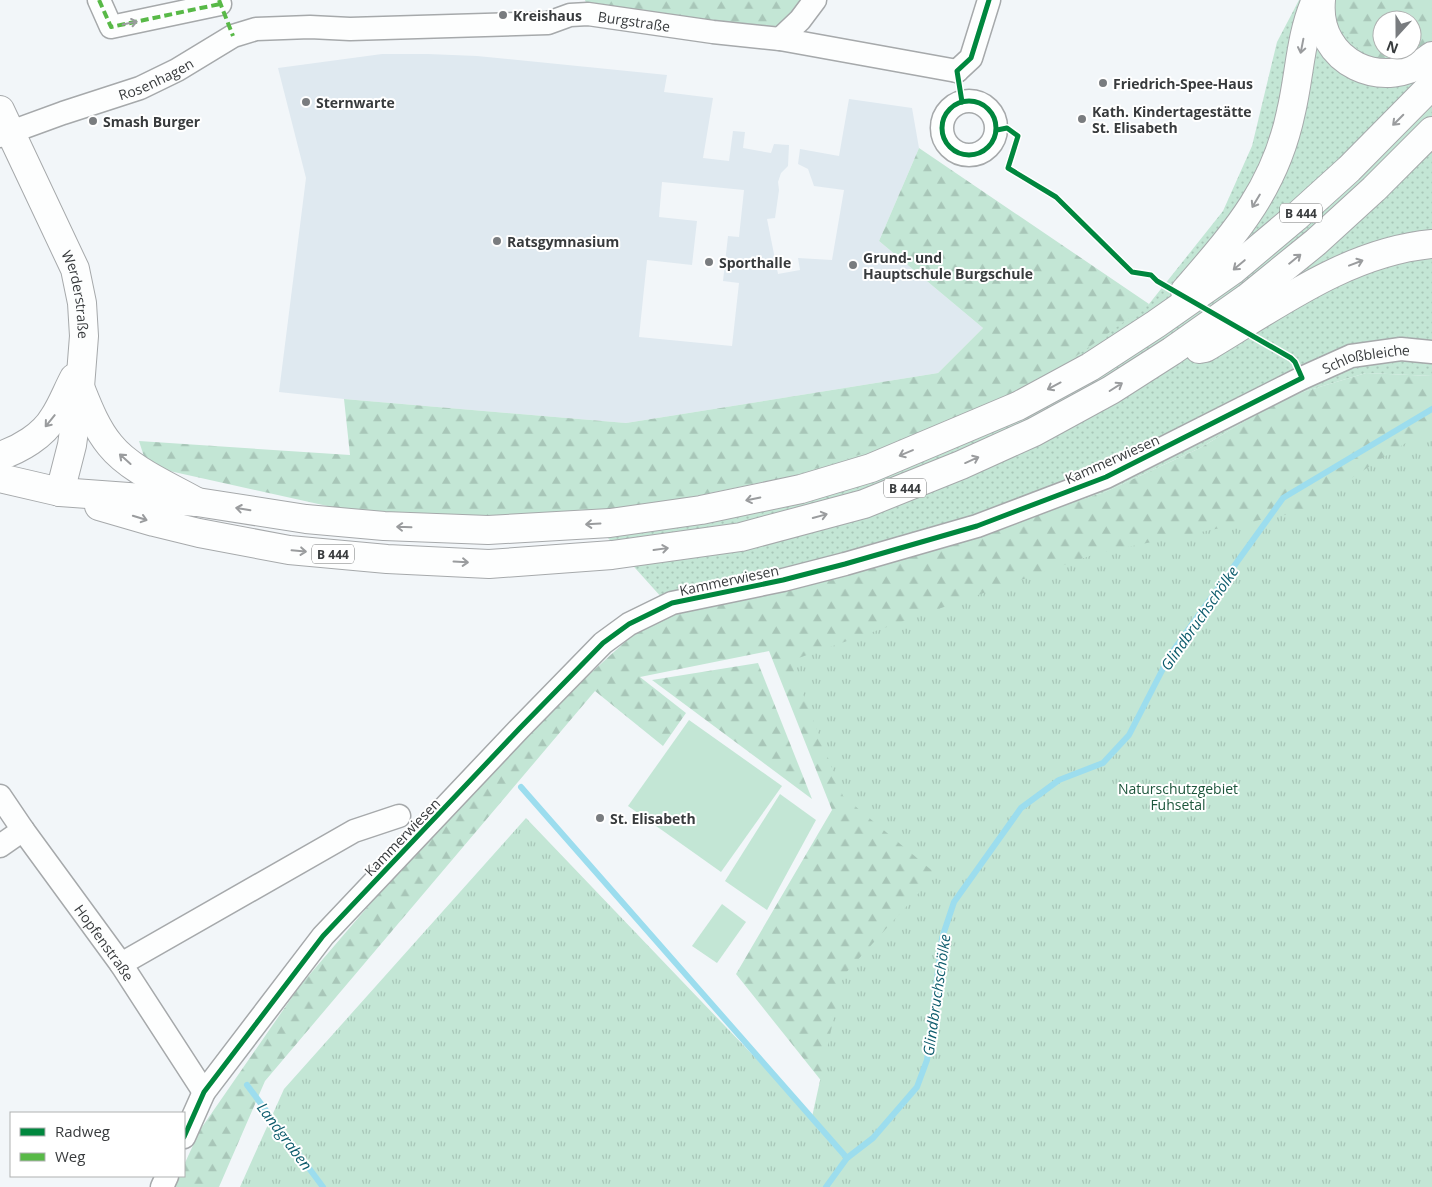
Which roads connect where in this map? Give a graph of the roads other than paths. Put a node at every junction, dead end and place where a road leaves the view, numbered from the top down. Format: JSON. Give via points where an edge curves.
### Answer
{"nodes":[{"id":1,"x":99,"y":0,"type":"edge"},
{"id":2,"x":815,"y":0,"type":"edge"},
{"id":3,"x":990,"y":0,"type":"edge"},
{"id":4,"x":1316,"y":0,"type":"edge"},
{"id":5,"x":1321,"y":0,"type":"edge"},
{"id":6,"x":220,"y":2,"type":"edge"},
{"id":7,"x":310,"y":27,"type":"joint"},
{"id":8,"x":233,"y":36,"type":"junction"},
{"id":9,"x":780,"y":39,"type":"junction"},
{"id":10,"x":1432,"y":56,"type":"edge"},
{"id":11,"x":964,"y":65,"type":"junction"},
{"id":12,"x":1432,"y":85,"type":"edge"},
{"id":13,"x":962,"y":102,"type":"dead end"},
{"id":14,"x":3,"y":126,"type":"edge"},
{"id":15,"x":1432,"y":131,"type":"edge"},
{"id":16,"x":1432,"y":244,"type":"edge"},
{"id":17,"x":1156,"y":324,"type":"junction"},
{"id":18,"x":1172,"y":351,"type":"junction"},
{"id":19,"x":1432,"y":352,"type":"edge"},
{"id":20,"x":81,"y":375,"type":"junction"},
{"id":21,"x":1302,"y":378,"type":"joint"},
{"id":22,"x":0,"y":456,"type":"edge"},
{"id":23,"x":0,"y":478,"type":"edge"},
{"id":24,"x":60,"y":492,"type":"junction"},
{"id":25,"x":197,"y":502,"type":"junction"},
{"id":26,"x":0,"y":796,"type":"edge"},
{"id":27,"x":399,"y":816,"type":"dead end"},
{"id":28,"x":23,"y":830,"type":"junction"},
{"id":29,"x":0,"y":846,"type":"edge"},
{"id":30,"x":121,"y":964,"type":"junction"},
{"id":31,"x":204,"y":1092,"type":"junction"},
{"id":32,"x":185,"y":1135,"type":"edge"}],
"edges":[{"from":1,"to":6,"type":"street","one_way":true,"via":[[111,27]]},
{"from":2,"to":9,"type":"street"},
{"from":3,"to":11,"type":"street"},
{"from":4,"to":17,"type":"main road","one_way":true,"via":[[1304,36],[1292,111],[1270,177],[1242,224]]},
{"from":5,"to":10,"type":"main road","via":[[1322,24],[1328,38],[1346,60],[1359,68],[1387,74],[1401,72]]},
{"from":6,"to":8,"type":"street"},
{"from":7,"to":8,"type":"street","name":"Rosenhagen","via":[[256,29]]},
{"from":7,"to":9,"type":"street","name":"Burgstraße","via":[[350,29],[548,23],[570,15],[588,14]]},
{"from":8,"to":14,"type":"street","name":"Rosenhagen","via":[[140,88]]},
{"from":9,"to":11,"type":"street","name":"Burgstraße"},
{"from":11,"to":13,"type":"street"},
{"from":12,"to":17,"type":"main road","number":"B 444","one_way":true,"via":[[1296,217],[1234,270]]},
{"from":14,"to":20,"type":"main road","name":"Werderstraße","via":[[75,269],[84,336]]},
{"from":18,"to":15,"type":"main road","number":"B 444","one_way":true,"via":[[1247,298],[1316,242]]},
{"from":18,"to":16,"type":"main road","one_way":true,"via":[[1205,348],[1354,263],[1403,248]]},
{"from":17,"to":25,"type":"main road","number":"B 444","one_way":true,"via":[[1090,367],[1018,406],[871,468],[801,489],[701,510],[610,523],[488,530],[306,519]]},
{"from":24,"to":18,"type":"main road","number":"B 444","one_way":true,"via":[[198,534],[289,550],[490,564],[612,555],[741,537],[864,504],[1034,432],[1111,390]]},
{"from":19,"to":21,"type":"street","name":"Schloßbleiche","via":[[1401,349],[1351,356]]},
{"from":20,"to":22,"type":"main road","one_way":true,"via":[[53,419],[36,438]]},
{"from":20,"to":24,"type":"main road","name":"Werderstraße","via":[[72,445]]},
{"from":25,"to":20,"type":"main road","one_way":true,"via":[[132,465],[110,446],[92,417]]},
{"from":21,"to":31,"type":"street","name":"Kammerwiesen","via":[[1106,477],[977,526],[783,580],[672,603],[629,624],[590,656],[324,936]]},
{"from":23,"to":24,"type":"main road","number":"B 444"},
{"from":24,"to":25,"type":"main road","number":"B 444"},
{"from":26,"to":28,"type":"street","name":"Hopfenstraße"},
{"from":27,"to":30,"type":"street","name":"Kammerwiesen","via":[[354,831]]},
{"from":28,"to":29,"type":"street"},
{"from":28,"to":30,"type":"street","name":"Hopfenstraße"},
{"from":30,"to":31,"type":"street","name":"Hopfenstraße"},
{"from":31,"to":32,"type":"street","name":"Kammerwiesen"}]}
